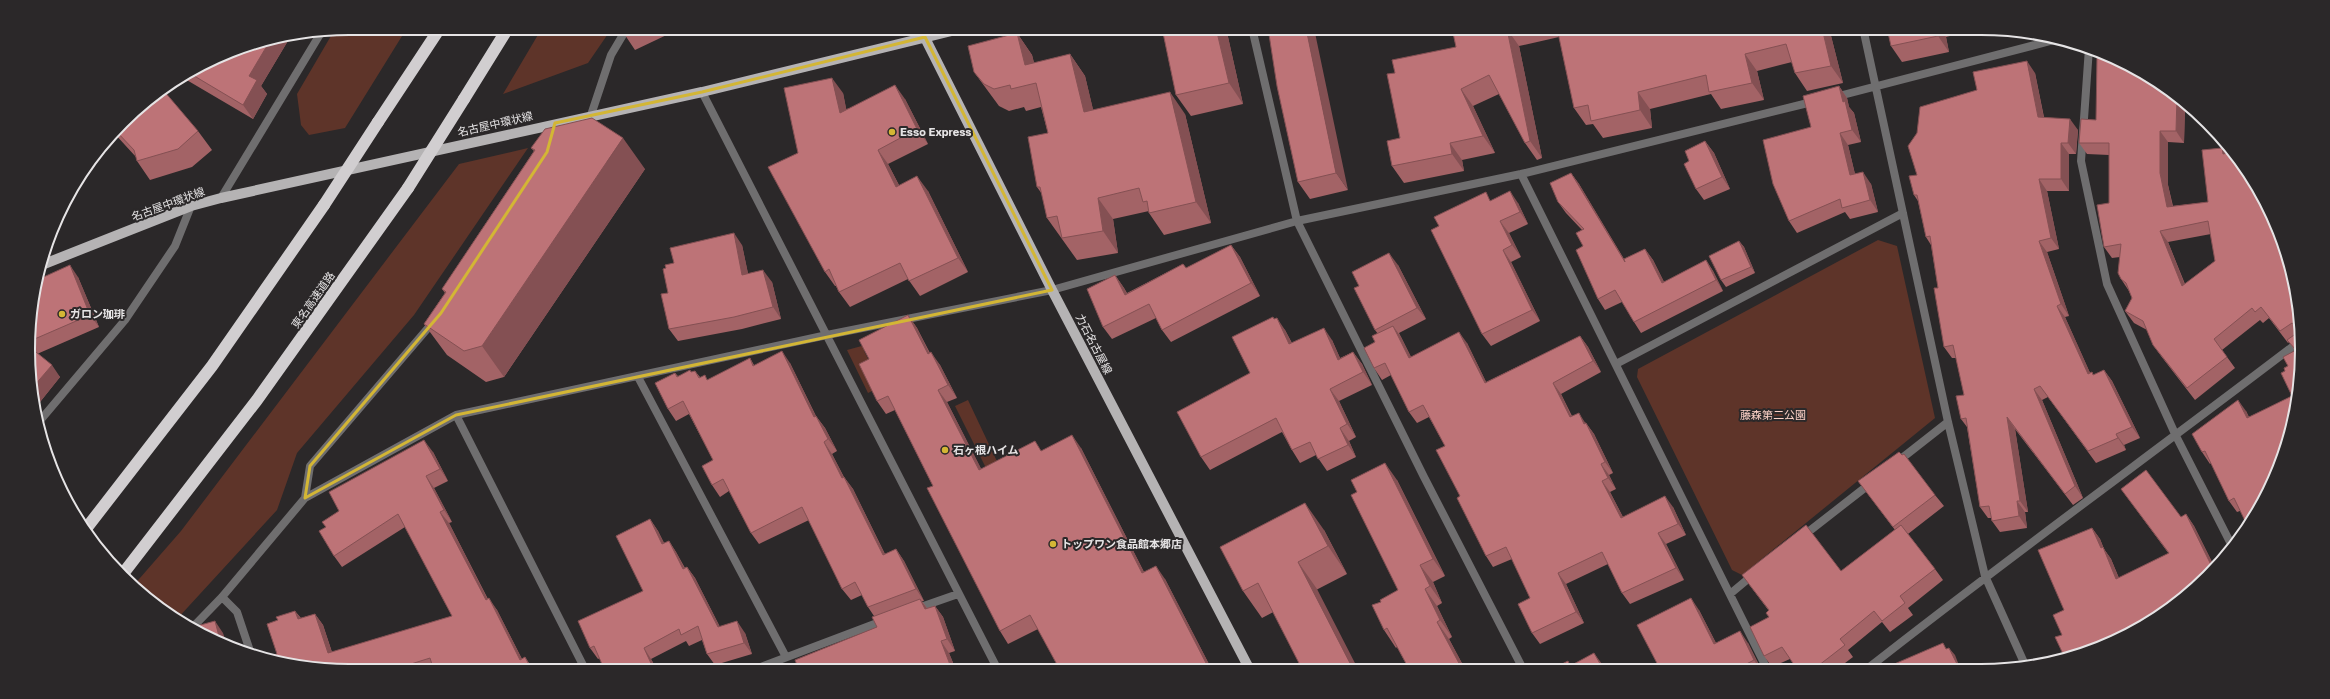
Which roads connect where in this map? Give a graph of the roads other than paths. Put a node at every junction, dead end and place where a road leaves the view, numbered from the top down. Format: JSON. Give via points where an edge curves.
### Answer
{"nodes":[{"id":1,"x":435,"y":35,"type":"edge"},
{"id":2,"x":504,"y":35,"type":"edge"},
{"id":3,"x":623,"y":35,"type":"edge"},
{"id":4,"x":911,"y":35,"type":"edge"},
{"id":5,"x":924,"y":35,"type":"edge"},
{"id":6,"x":1254,"y":35,"type":"edge"},
{"id":7,"x":1865,"y":35,"type":"edge"},
{"id":8,"x":318,"y":37,"type":"edge"},
{"id":9,"x":2046,"y":42,"type":"edge"},
{"id":10,"x":2088,"y":54,"type":"edge"},
{"id":11,"x":1877,"y":86,"type":"junction"},
{"id":12,"x":702,"y":92,"type":"junction"},
{"id":13,"x":591,"y":115,"type":"junction"},
{"id":14,"x":555,"y":123,"type":"junction"},
{"id":15,"x":551,"y":137,"type":"edge"},
{"id":16,"x":1521,"y":174,"type":"junction"},
{"id":17,"x":221,"y":198,"type":"junction"},
{"id":18,"x":191,"y":206,"type":"junction"},
{"id":19,"x":1903,"y":213,"type":"junction"},
{"id":20,"x":1298,"y":221,"type":"junction"},
{"id":21,"x":48,"y":263,"type":"edge"},
{"id":22,"x":1052,"y":290,"type":"junction"},
{"id":23,"x":441,"y":313,"type":"edge"},
{"id":24,"x":827,"y":335,"type":"junction"},
{"id":25,"x":2295,"y":345,"type":"edge"},
{"id":26,"x":1616,"y":364,"type":"junction"},
{"id":27,"x":638,"y":377,"type":"junction"},
{"id":28,"x":456,"y":415,"type":"junction"},
{"id":29,"x":43,"y":418,"type":"edge"},
{"id":30,"x":1948,"y":422,"type":"junction"},
{"id":31,"x":2176,"y":436,"type":"junction"},
{"id":32,"x":1892,"y":466,"type":"edge"},
{"id":33,"x":1880,"y":476,"type":"edge"},
{"id":34,"x":305,"y":498,"type":"junction"},
{"id":35,"x":89,"y":525,"type":"edge"},
{"id":36,"x":1798,"y":540,"type":"edge"},
{"id":37,"x":2230,"y":541,"type":"edge"},
{"id":38,"x":1761,"y":569,"type":"edge"},
{"id":39,"x":126,"y":570,"type":"edge"},
{"id":40,"x":1985,"y":576,"type":"junction"},
{"id":41,"x":958,"y":594,"type":"junction"},
{"id":42,"x":1730,"y":594,"type":"junction"},
{"id":43,"x":222,"y":597,"type":"junction"},
{"id":44,"x":905,"y":613,"type":"edge"},
{"id":45,"x":890,"y":619,"type":"edge"},
{"id":46,"x":196,"y":624,"type":"edge"},
{"id":47,"x":249,"y":647,"type":"edge"},
{"id":48,"x":786,"y":657,"type":"junction"},
{"id":49,"x":2023,"y":661,"type":"edge"},
{"id":50,"x":582,"y":664,"type":"edge"},
{"id":51,"x":768,"y":664,"type":"edge"},
{"id":52,"x":995,"y":664,"type":"edge"},
{"id":53,"x":1247,"y":664,"type":"edge"},
{"id":54,"x":1520,"y":664,"type":"edge"},
{"id":55,"x":1765,"y":664,"type":"edge"},
{"id":56,"x":1872,"y":664,"type":"edge"}],
"edges":[{"from":1,"to":35,"type":"highway","bridge":true,"via":[[324,205],[212,366]]},
{"from":2,"to":39,"type":"highway","name":"東名高速道路","bridge":true,"via":[[408,188],[257,400]]},
{"from":3,"to":13,"type":"street","via":[[611,55]]},
{"from":4,"to":12,"type":"main road","name":"名古屋中環状線"},
{"from":5,"to":22,"type":"main road","name":"力石名古屋線"},
{"from":6,"to":20,"type":"street"},
{"from":7,"to":11,"type":"street"},
{"from":8,"to":17,"type":"street"},
{"from":9,"to":11,"type":"street"},
{"from":10,"to":31,"type":"street","via":[[2080,161],[2107,284]]},
{"from":11,"to":16,"type":"street"},
{"from":11,"to":19,"type":"street"},
{"from":12,"to":13,"type":"main road","name":"名古屋中環状線"},
{"from":12,"to":24,"type":"street"},
{"from":13,"to":14,"type":"main road","name":"名古屋中環状線"},
{"from":14,"to":15,"type":"street"},
{"from":14,"to":17,"type":"main road","name":"名古屋中環状線"},
{"from":16,"to":20,"type":"street"},
{"from":16,"to":26,"type":"street"},
{"from":17,"to":18,"type":"main road","name":"名古屋中環状線"},
{"from":18,"to":21,"type":"main road","name":"名古屋中環状線"},
{"from":18,"to":29,"type":"street","via":[[175,246],[125,320]]},
{"from":19,"to":26,"type":"street"},
{"from":19,"to":30,"type":"street"},
{"from":20,"to":22,"type":"street"},
{"from":20,"to":54,"type":"street","via":[[1420,470]]},
{"from":22,"to":24,"type":"street"},
{"from":22,"to":53,"type":"main road","name":"力石名古屋線"},
{"from":23,"to":34,"type":"street","via":[[310,466]]},
{"from":24,"to":27,"type":"street"},
{"from":24,"to":41,"type":"street"},
{"from":25,"to":31,"type":"street"},
{"from":26,"to":42,"type":"street"},
{"from":27,"to":28,"type":"street"},
{"from":27,"to":48,"type":"street"},
{"from":28,"to":34,"type":"street"},
{"from":28,"to":50,"type":"street"},
{"from":30,"to":32,"type":"street"},
{"from":30,"to":40,"type":"street"},
{"from":31,"to":37,"type":"street"},
{"from":31,"to":40,"type":"street"},
{"from":33,"to":36,"type":"street"},
{"from":34,"to":43,"type":"street"},
{"from":38,"to":42,"type":"street"},
{"from":40,"to":49,"type":"street"},
{"from":40,"to":56,"type":"street"},
{"from":41,"to":44,"type":"street"},
{"from":41,"to":52,"type":"street"},
{"from":42,"to":55,"type":"street"},
{"from":43,"to":46,"type":"street"},
{"from":43,"to":47,"type":"street","via":[[237,612]]},
{"from":45,"to":48,"type":"street"},
{"from":48,"to":51,"type":"street"}]}
